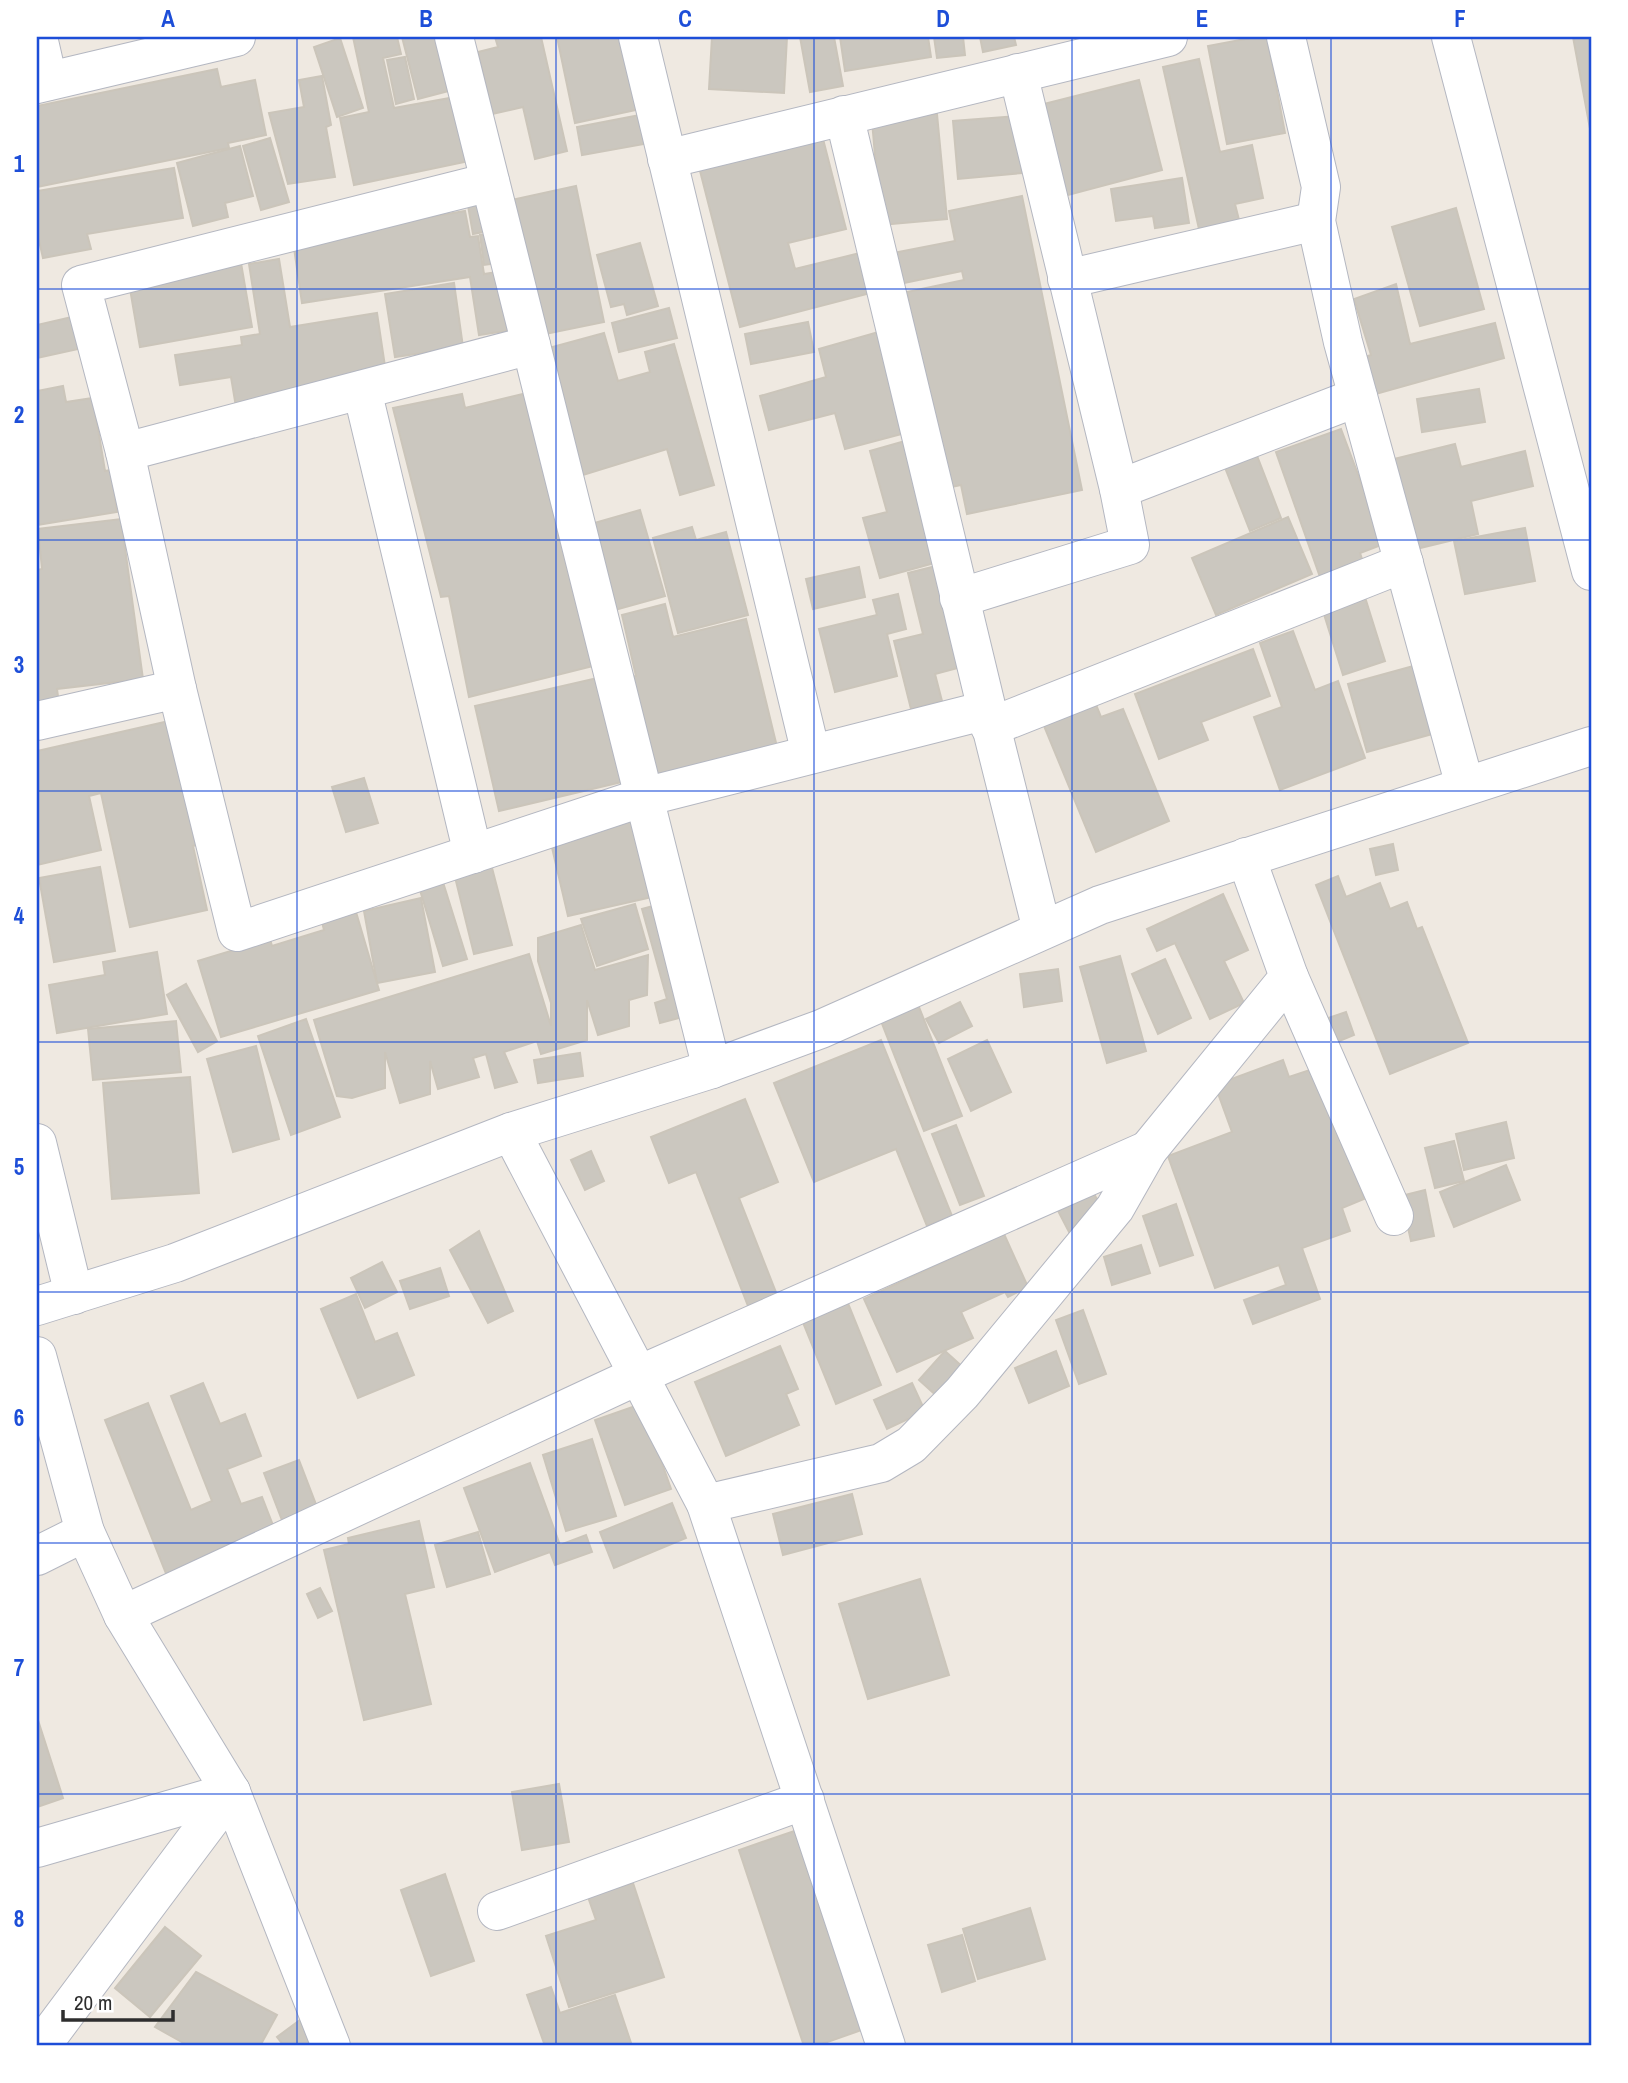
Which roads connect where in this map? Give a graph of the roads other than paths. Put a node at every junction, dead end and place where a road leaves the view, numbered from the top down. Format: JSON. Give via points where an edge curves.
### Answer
{"nodes":[{"id":1,"x":38,"y":37,"type":"edge"},
{"id":2,"x":236,"y":37,"type":"edge"},
{"id":3,"x":454,"y":37,"type":"edge"},
{"id":4,"x":638,"y":37,"type":"edge"},
{"id":5,"x":1168,"y":37,"type":"edge"},
{"id":6,"x":1286,"y":37,"type":"edge"},
{"id":7,"x":1451,"y":37,"type":"edge"},
{"id":8,"x":1018,"y":73,"type":"junction"},
{"id":9,"x":42,"y":83,"type":"edge"},
{"id":10,"x":844,"y":116,"type":"junction"},
{"id":11,"x":667,"y":159,"type":"junction"},
{"id":12,"x":490,"y":182,"type":"junction"},
{"id":13,"x":1316,"y":221,"type":"junction"},
{"id":14,"x":1067,"y":279,"type":"junction"},
{"id":15,"x":531,"y":345,"type":"junction"},
{"id":16,"x":362,"y":390,"type":"junction"},
{"id":17,"x":1358,"y":397,"type":"junction"},
{"id":18,"x":125,"y":452,"type":"junction"},
{"id":19,"x":1119,"y":489,"type":"junction"},
{"id":20,"x":1404,"y":563,"type":"junction"},
{"id":21,"x":1591,"y":570,"type":"edge"},
{"id":22,"x":959,"y":598,"type":"junction"},
{"id":23,"x":177,"y":689,"type":"junction"},
{"id":24,"x":988,"y":719,"type":"junction"},
{"id":25,"x":37,"y":721,"type":"edge"},
{"id":26,"x":1591,"y":746,"type":"edge"},
{"id":27,"x":811,"y":754,"type":"junction"},
{"id":28,"x":1465,"y":786,"type":"junction"},
{"id":29,"x":644,"y":797,"type":"junction"},
{"id":30,"x":473,"y":853,"type":"junction"},
{"id":31,"x":1246,"y":857,"type":"junction"},
{"id":32,"x":1042,"y":930,"type":"junction"},
{"id":33,"x":1289,"y":977,"type":"junction"},
{"id":34,"x":712,"y":1069,"type":"junction"},
{"id":35,"x":511,"y":1132,"type":"junction"},
{"id":36,"x":37,"y":1143,"type":"edge"},
{"id":37,"x":1148,"y":1150,"type":"junction"},
{"id":38,"x":1394,"y":1216,"type":"dead end"},
{"id":39,"x":74,"y":1295,"type":"junction"},
{"id":40,"x":37,"y":1306,"type":"edge"},
{"id":41,"x":37,"y":1356,"type":"edge"},
{"id":42,"x":639,"y":1376,"type":"junction"},
{"id":43,"x":706,"y":1504,"type":"junction"},
{"id":44,"x":85,"y":1532,"type":"junction"},
{"id":45,"x":37,"y":1556,"type":"edge"},
{"id":46,"x":123,"y":1615,"type":"junction"},
{"id":47,"x":231,"y":1792,"type":"junction"},
{"id":48,"x":805,"y":1800,"type":"junction"},
{"id":49,"x":37,"y":1848,"type":"edge"},
{"id":50,"x":497,"y":1911,"type":"dead end"},
{"id":51,"x":883,"y":2045,"type":"edge"},
{"id":52,"x":41,"y":2046,"type":"edge"},
{"id":53,"x":331,"y":2046,"type":"edge"}],
"edges":[{"from":1,"to":9,"type":"street"},
{"from":2,"to":9,"type":"street"},
{"from":3,"to":12,"type":"street"},
{"from":4,"to":11,"type":"street"},
{"from":5,"to":8,"type":"street"},
{"from":6,"to":13,"type":"street","via":[[1321,187]]},
{"from":7,"to":21,"type":"street"},
{"from":8,"to":10,"type":"street"},
{"from":8,"to":14,"type":"street"},
{"from":10,"to":11,"type":"street"},
{"from":10,"to":22,"type":"street"},
{"from":11,"to":27,"type":"street"},
{"from":12,"to":15,"type":"street"},
{"from":12,"to":18,"type":"street","via":[[81,285]]},
{"from":13,"to":14,"type":"street"},
{"from":13,"to":17,"type":"street"},
{"from":14,"to":19,"type":"street"},
{"from":15,"to":16,"type":"street"},
{"from":15,"to":29,"type":"street"},
{"from":16,"to":18,"type":"street"},
{"from":16,"to":30,"type":"street"},
{"from":17,"to":19,"type":"street"},
{"from":17,"to":20,"type":"street"},
{"from":18,"to":23,"type":"street"},
{"from":19,"to":22,"type":"street","via":[[1130,545]]},
{"from":20,"to":24,"type":"street"},
{"from":20,"to":28,"type":"street"},
{"from":22,"to":24,"type":"street"},
{"from":23,"to":25,"type":"street"},
{"from":23,"to":30,"type":"street","via":[[237,932]]},
{"from":24,"to":27,"type":"street"},
{"from":24,"to":32,"type":"street"},
{"from":26,"to":28,"type":"street"},
{"from":27,"to":29,"type":"street"},
{"from":28,"to":31,"type":"street"},
{"from":29,"to":30,"type":"street"},
{"from":29,"to":34,"type":"street"},
{"from":31,"to":32,"type":"street","via":[[1100,905]]},
{"from":31,"to":33,"type":"street"},
{"from":32,"to":34,"type":"street","via":[[821,1029]]},
{"from":33,"to":37,"type":"street"},
{"from":33,"to":38,"type":"street"},
{"from":34,"to":35,"type":"street"},
{"from":35,"to":39,"type":"street","via":[[175,1263]]},
{"from":35,"to":42,"type":"street"},
{"from":36,"to":39,"type":"street"},
{"from":37,"to":42,"type":"street"},
{"from":37,"to":43,"type":"street","via":[[1115,1208],[962,1393],[911,1445],[881,1462]]},
{"from":39,"to":40,"type":"street"},
{"from":41,"to":44,"type":"street"},
{"from":42,"to":43,"type":"street"},
{"from":42,"to":46,"type":"street"},
{"from":43,"to":48,"type":"street"},
{"from":44,"to":45,"type":"street"},
{"from":44,"to":46,"type":"street"},
{"from":46,"to":47,"type":"street"},
{"from":47,"to":49,"type":"street"},
{"from":47,"to":52,"type":"street"},
{"from":47,"to":53,"type":"street"},
{"from":48,"to":50,"type":"street"},
{"from":48,"to":51,"type":"street"}]}
